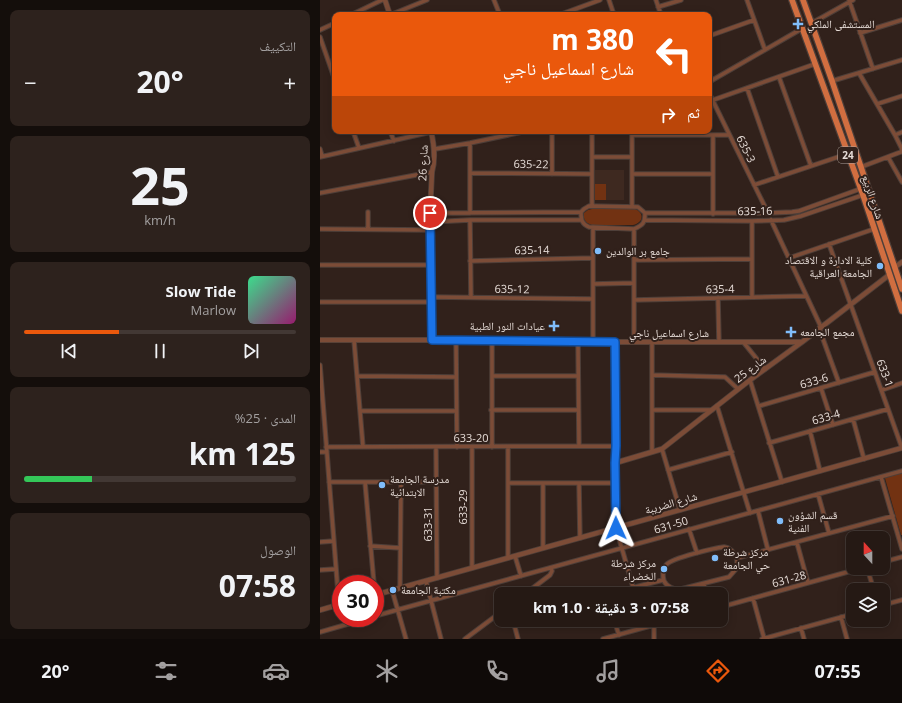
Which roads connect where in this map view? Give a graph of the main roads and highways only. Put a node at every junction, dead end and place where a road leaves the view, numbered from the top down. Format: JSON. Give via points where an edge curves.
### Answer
{"nodes":[{"id":1,"x":792,"y":0,"type":"edge"},
{"id":2,"x":803,"y":0,"type":"edge"},
{"id":3,"x":828,"y":98,"type":"junction"},
{"id":4,"x":847,"y":124,"type":"junction"},
{"id":5,"x":840,"y":134,"type":"junction"},
{"id":6,"x":860,"y":164,"type":"junction"},
{"id":7,"x":902,"y":289,"type":"edge"},
{"id":8,"x":899,"y":297,"type":"edge"},
{"id":9,"x":902,"y":308,"type":"edge"}],
"edges":[{"from":1,"to":3,"type":"main road","name":"شارع الربيع","number":"24"},
{"from":2,"to":4,"type":"main road","name":"شارع الربيع","number":"24"},
{"from":3,"to":4,"type":"main road","via":[[839,124]]},
{"from":3,"to":5,"type":"main road","name":"شارع الربيع","number":"24"},
{"from":4,"to":6,"type":"main road","name":"شارع الربيع","number":"24"},
{"from":5,"to":6,"type":"main road","via":[[847,135]]},
{"from":5,"to":8,"type":"main road","name":"شارع الربيع","number":"24"},
{"from":6,"to":7,"type":"main road","name":"شارع الربيع","number":"24"},
{"from":8,"to":9,"type":"main road","name":"شارع الربيع","number":"24"}]}
